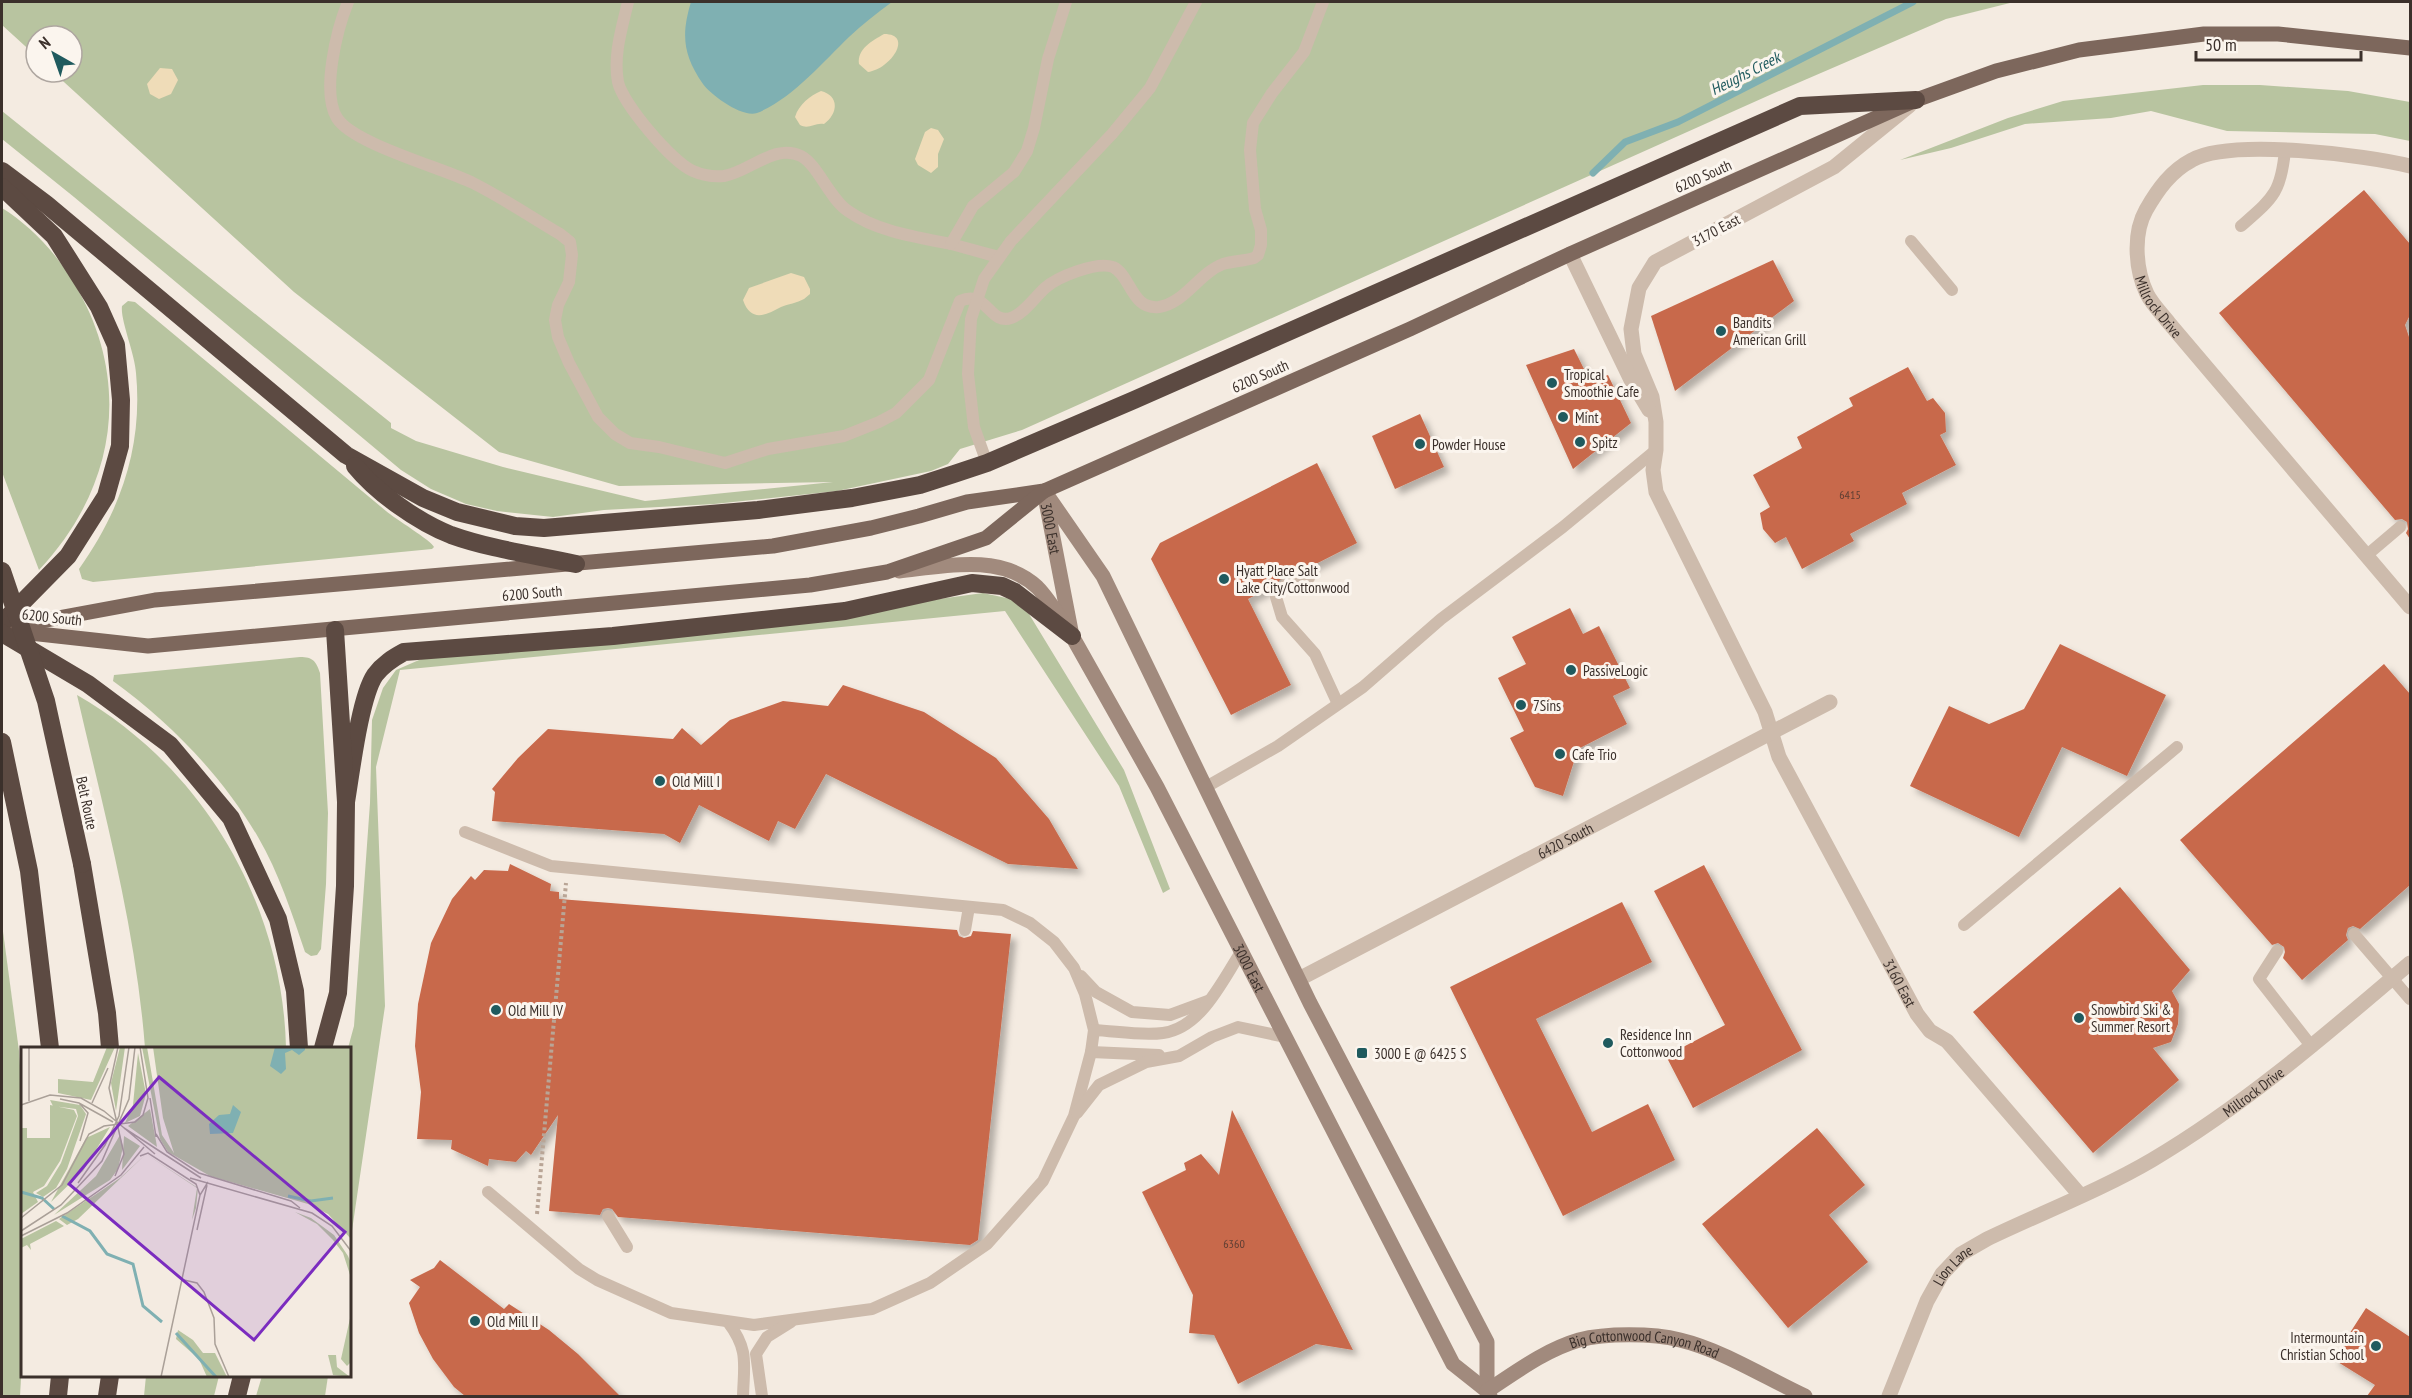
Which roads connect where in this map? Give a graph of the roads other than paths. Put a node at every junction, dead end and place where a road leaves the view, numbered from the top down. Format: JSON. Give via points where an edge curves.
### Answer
{"nodes":[{"id":1,"x":348,"y":2,"type":"edge"},
{"id":2,"x":628,"y":2,"type":"edge"},
{"id":3,"x":1065,"y":2,"type":"edge"},
{"id":4,"x":1196,"y":2,"type":"edge"},
{"id":5,"x":1323,"y":2,"type":"edge"},
{"id":6,"x":2410,"y":48,"type":"edge"},
{"id":7,"x":1916,"y":100,"type":"junction"},
{"id":8,"x":2285,"y":150,"type":"junction"},
{"id":9,"x":2410,"y":166,"type":"edge"},
{"id":10,"x":2,"y":171,"type":"edge"},
{"id":11,"x":2,"y":187,"type":"edge"},
{"id":12,"x":2241,"y":226,"type":"dead end"},
{"id":13,"x":1911,"y":241,"type":"dead end"},
{"id":14,"x":951,"y":244,"type":"junction"},
{"id":15,"x":1570,"y":254,"type":"junction"},
{"id":16,"x":999,"y":257,"type":"junction"},
{"id":17,"x":1952,"y":290,"type":"dead end"},
{"id":18,"x":978,"y":299,"type":"junction"},
{"id":19,"x":1656,"y":422,"type":"junction"},
{"id":20,"x":1656,"y":450,"type":"junction"},
{"id":21,"x":346,"y":455,"type":"junction"},
{"id":22,"x":987,"y":463,"type":"junction"},
{"id":23,"x":1044,"y":491,"type":"junction"},
{"id":24,"x":2400,"y":527,"type":"dead end"},
{"id":25,"x":2367,"y":555,"type":"junction"},
{"id":26,"x":576,"y":564,"type":"junction"},
{"id":27,"x":2,"y":571,"type":"edge"},
{"id":28,"x":887,"y":572,"type":"junction"},
{"id":29,"x":1309,"y":578,"type":"dead end"},
{"id":30,"x":2410,"y":607,"type":"edge"},
{"id":31,"x":2,"y":623,"type":"edge"},
{"id":32,"x":2,"y":630,"type":"edge"},
{"id":33,"x":336,"y":630,"type":"junction"},
{"id":34,"x":1072,"y":636,"type":"junction"},
{"id":35,"x":1830,"y":702,"type":"dead end"},
{"id":36,"x":1338,"y":704,"type":"junction"},
{"id":37,"x":1771,"y":733,"type":"junction"},
{"id":38,"x":2,"y":742,"type":"edge"},
{"id":39,"x":2177,"y":747,"type":"dead end"},
{"id":40,"x":1206,"y":787,"type":"junction"},
{"id":41,"x":346,"y":802,"type":"junction"},
{"id":42,"x":465,"y":832,"type":"dead end"},
{"id":43,"x":969,"y":907,"type":"junction"},
{"id":44,"x":1964,"y":925,"type":"dead end"},
{"id":45,"x":965,"y":930,"type":"dead end"},
{"id":46,"x":2355,"y":934,"type":"dead end"},
{"id":47,"x":2277,"y":951,"type":"dead end"},
{"id":48,"x":1241,"y":952,"type":"junction"},
{"id":49,"x":2410,"y":963,"type":"edge"},
{"id":50,"x":1074,"y":968,"type":"junction"},
{"id":51,"x":2393,"y":978,"type":"junction"},
{"id":52,"x":1299,"y":979,"type":"junction"},
{"id":53,"x":2410,"y":999,"type":"edge"},
{"id":54,"x":1209,"y":1001,"type":"junction"},
{"id":55,"x":1094,"y":1030,"type":"junction"},
{"id":56,"x":1285,"y":1037,"type":"junction"},
{"id":57,"x":50,"y":1047,"type":"edge"},
{"id":58,"x":110,"y":1047,"type":"edge"},
{"id":59,"x":298,"y":1047,"type":"edge"},
{"id":60,"x":323,"y":1047,"type":"edge"},
{"id":61,"x":2312,"y":1047,"type":"junction"},
{"id":62,"x":1091,"y":1052,"type":"junction"},
{"id":63,"x":1179,"y":1056,"type":"junction"},
{"id":64,"x":1074,"y":1116,"type":"junction"},
{"id":65,"x":488,"y":1192,"type":"dead end"},
{"id":66,"x":2080,"y":1195,"type":"junction"},
{"id":67,"x":608,"y":1216,"type":"dead end"},
{"id":68,"x":627,"y":1247,"type":"dead end"},
{"id":69,"x":797,"y":1319,"type":"junction"},
{"id":70,"x":728,"y":1322,"type":"junction"},
{"id":71,"x":60,"y":1377,"type":"edge"},
{"id":72,"x":110,"y":1377,"type":"edge"},
{"id":73,"x":242,"y":1377,"type":"edge"},
{"id":74,"x":1485,"y":1395,"type":"edge"},
{"id":75,"x":58,"y":1396,"type":"edge"},
{"id":76,"x":107,"y":1396,"type":"edge"},
{"id":77,"x":237,"y":1396,"type":"edge"},
{"id":78,"x":743,"y":1396,"type":"edge"},
{"id":79,"x":762,"y":1396,"type":"edge"},
{"id":80,"x":1805,"y":1396,"type":"edge"},
{"id":81,"x":1889,"y":1396,"type":"edge"}],
"edges":[{"from":1,"to":18,"type":"lane","via":[[336,36],[331,105],[338,120],[360,136],[472,183],[570,242],[569,282],[555,321],[558,337],[598,417],[630,443],[725,463],[768,449],[844,436],[879,422],[896,413],[929,380],[960,301],[968,297]]},
{"from":2,"to":14,"type":"lane","via":[[616,63],[618,83],[625,100],[667,152],[691,171],[725,176],[786,152],[802,156],[847,211],[880,227]]},
{"from":3,"to":14,"type":"lane","via":[[1027,151],[1014,172],[973,206]]},
{"from":4,"to":16,"type":"lane","via":[[1150,88]]},
{"from":5,"to":18,"type":"lane","via":[[1304,52],[1253,123],[1250,150],[1255,209],[1261,230],[1258,255],[1222,264],[1172,303],[1159,307],[1140,300],[1115,268],[1104,265],[1079,270],[1047,285],[1011,318],[1002,318]]},
{"from":6,"to":7,"type":"main road","name":"6200 South","via":[[2278,34],[2204,34],[2037,59]]},
{"from":7,"to":15,"type":"main road","name":"6200 South"},
{"from":7,"to":19,"type":"street","name":"3170 East","via":[[1834,167],[1655,262],[1639,288],[1631,329],[1634,354],[1652,397]]},
{"from":7,"to":22,"type":"highway","via":[[1800,106]]},
{"from":8,"to":9,"type":"street","name":"Millrock Drive"},
{"from":8,"to":12,"type":"lane","via":[[2283,174],[2274,195]]},
{"from":8,"to":25,"type":"street","name":"Millrock Drive","via":[[2235,150],[2193,159],[2160,185],[2140,221],[2137,258],[2147,294],[2169,323]]},
{"from":10,"to":21,"type":"highway"},
{"from":11,"to":31,"type":"highway","via":[[54,236],[99,307],[116,345],[121,400],[120,446],[106,496],[68,556]]},
{"from":13,"to":17,"type":"lane"},
{"from":14,"to":16,"type":"lane"},
{"from":15,"to":19,"type":"street","via":[[1631,380]]},
{"from":15,"to":23,"type":"main road","name":"6200 South"},
{"from":16,"to":18,"type":"lane","via":[[984,279]]},
{"from":18,"to":22,"type":"lane","via":[[972,319],[968,374],[974,428]]},
{"from":19,"to":20,"type":"street","name":"3170 East"},
{"from":20,"to":36,"type":"lane"},
{"from":20,"to":37,"type":"street","name":"3170 East","via":[[1656,492],[1765,712]]},
{"from":21,"to":22,"type":"highway","via":[[423,498],[457,512],[515,526],[544,528],[852,498],[920,485]]},
{"from":21,"to":26,"type":"highway","via":[[367,481],[401,508],[450,534]]},
{"from":23,"to":26,"type":"main road","name":"6200 South","via":[[967,502],[920,516],[772,546]]},
{"from":23,"to":28,"type":"main road","name":"6200 South","via":[[986,538]]},
{"from":23,"to":34,"type":"main road","name":"3000 East"},
{"from":23,"to":40,"type":"main road","name":"3000 East","via":[[1103,576]]},
{"from":24,"to":25,"type":"lane"},
{"from":25,"to":30,"type":"street","name":"Millrock Drive"},
{"from":26,"to":32,"type":"main road","name":"6200 South","via":[[155,600]]},
{"from":27,"to":58,"type":"highway","name":"Belt Route","bridge":true,"via":[[46,701],[82,864]]},
{"from":28,"to":33,"type":"main road","name":"6200 South","via":[[758,591]]},
{"from":28,"to":34,"type":"main road","via":[[975,565],[1008,570],[1037,587]]},
{"from":29,"to":36,"type":"lane","via":[[1288,582],[1276,597],[1281,617],[1315,654]]},
{"from":32,"to":33,"type":"main road","name":"6200 South","via":[[148,646]]},
{"from":32,"to":59,"type":"highway","via":[[88,684],[170,745],[231,818],[278,919],[295,991]]},
{"from":33,"to":41,"type":"highway"},
{"from":34,"to":41,"type":"highway","via":[[1015,592],[972,583],[845,611],[613,636],[404,652],[387,661],[374,676],[364,704]]},
{"from":34,"to":48,"type":"main road","name":"3000 East","via":[[1157,787]]},
{"from":35,"to":37,"type":"street","name":"6420 South"},
{"from":36,"to":40,"type":"lane","via":[[1278,746]]},
{"from":37,"to":52,"type":"street","name":"6420 South"},
{"from":37,"to":66,"type":"street","name":"3160 East","via":[[1779,757],[1917,1014],[1930,1031],[1947,1041]]},
{"from":38,"to":57,"type":"highway","via":[[29,871]]},
{"from":39,"to":44,"type":"lane"},
{"from":40,"to":52,"type":"main road","name":"3000 East"},
{"from":41,"to":60,"type":"highway","via":[[338,993]]},
{"from":42,"to":43,"type":"lane","via":[[550,866]]},
{"from":43,"to":45,"type":"lane"},
{"from":43,"to":50,"type":"lane","via":[[1003,910],[1030,923],[1054,942]]},
{"from":46,"to":51,"type":"lane"},
{"from":47,"to":61,"type":"lane","via":[[2259,979]]},
{"from":48,"to":54,"type":"lane"},
{"from":48,"to":56,"type":"main road","name":"3000 East"},
{"from":49,"to":51,"type":"street","name":"Millrock Drive"},
{"from":50,"to":54,"type":"lane","via":[[1096,992],[1132,1012],[1170,1015]]},
{"from":50,"to":55,"type":"lane"},
{"from":51,"to":53,"type":"lane"},
{"from":51,"to":61,"type":"street","name":"Millrock Drive"},
{"from":52,"to":74,"type":"main road","name":"3000 East","via":[[1487,1342]]},
{"from":54,"to":55,"type":"lane","via":[[1189,1023],[1164,1033]]},
{"from":55,"to":62,"type":"lane"},
{"from":56,"to":63,"type":"lane","via":[[1238,1027]]},
{"from":56,"to":74,"type":"main road","name":"3000 East","via":[[1453,1364]]},
{"from":61,"to":66,"type":"street","name":"Millrock Drive","via":[[2151,1160]]},
{"from":62,"to":63,"type":"lane"},
{"from":62,"to":64,"type":"lane"},
{"from":63,"to":64,"type":"lane","via":[[1146,1062],[1099,1086]]},
{"from":64,"to":69,"type":"lane","via":[[1043,1181],[987,1244],[930,1283],[872,1309]]},
{"from":65,"to":70,"type":"lane","via":[[597,1280],[671,1313]]},
{"from":66,"to":81,"type":"street","name":"Lion Lane","via":[[1961,1254],[1942,1274],[1927,1301]]},
{"from":67,"to":68,"type":"lane"},
{"from":69,"to":70,"type":"lane","via":[[754,1325]]},
{"from":69,"to":79,"type":"lane","via":[[767,1336],[756,1354]]},
{"from":70,"to":78,"type":"lane","via":[[740,1337],[745,1354]]},
{"from":71,"to":75,"type":"highway"},
{"from":72,"to":76,"type":"highway"},
{"from":73,"to":77,"type":"highway"},
{"from":74,"to":80,"type":"main road","name":"Big Cottonwood Canyon Road","via":[[1544,1355],[1579,1340],[1615,1334],[1679,1340]]}]}
